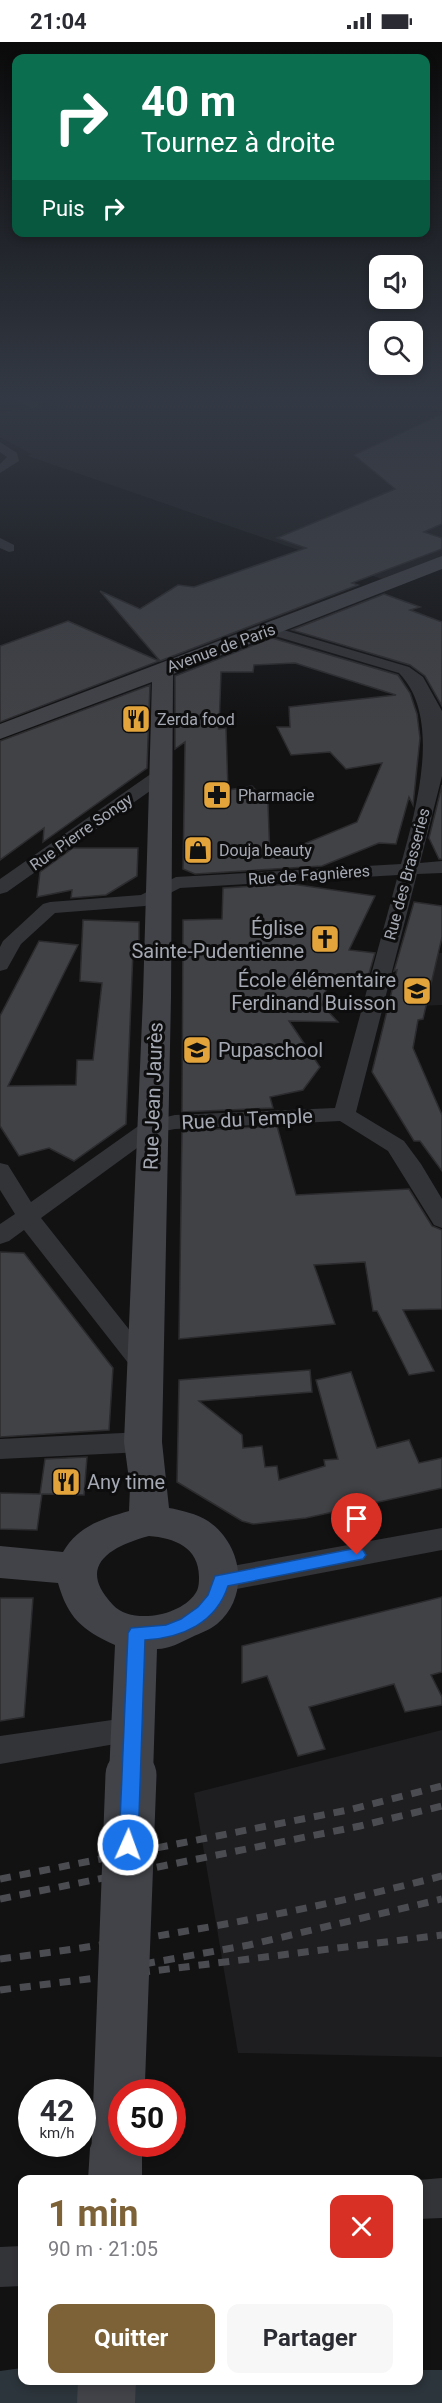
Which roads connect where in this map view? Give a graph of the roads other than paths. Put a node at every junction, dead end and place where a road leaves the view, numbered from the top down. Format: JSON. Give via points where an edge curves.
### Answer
{"nodes":[{"id":1,"x":442,"y":562,"type":"edge"},
{"id":2,"x":270,"y":630,"type":"junction"},
{"id":3,"x":163,"y":670,"type":"junction"},
{"id":4,"x":0,"y":732,"type":"edge"},
{"id":5,"x":441,"y":752,"type":"edge"},
{"id":6,"x":161,"y":775,"type":"junction"},
{"id":7,"x":442,"y":867,"type":"edge"},
{"id":8,"x":408,"y":870,"type":"junction"},
{"id":9,"x":0,"y":888,"type":"edge"},
{"id":10,"x":167,"y":888,"type":"junction"},
{"id":11,"x":0,"y":965,"type":"edge"},
{"id":12,"x":344,"y":1114,"type":"junction"},
{"id":13,"x":152,"y":1127,"type":"junction"},
{"id":14,"x":0,"y":1170,"type":"edge"},
{"id":15,"x":27,"y":1216,"type":"junction"},
{"id":16,"x":442,"y":1220,"type":"edge"},
{"id":17,"x":0,"y":1236,"type":"edge"},
{"id":18,"x":145,"y":1367,"type":"junction"},
{"id":19,"x":143,"y":1442,"type":"junction"},
{"id":20,"x":0,"y":1449,"type":"edge"},
{"id":21,"x":149,"y":1521,"type":"junction"},
{"id":22,"x":442,"y":1539,"type":"edge"},
{"id":23,"x":0,"y":1562,"type":"edge"},
{"id":24,"x":76,"y":1569,"type":"junction"},
{"id":25,"x":221,"y":1580,"type":"junction"},
{"id":26,"x":137,"y":1633,"type":"junction"},
{"id":27,"x":0,"y":1750,"type":"edge"},
{"id":28,"x":132,"y":1753,"type":"junction"},
{"id":29,"x":116,"y":2164,"type":"edge"},
{"id":30,"x":442,"y":2198,"type":"edge"},
{"id":31,"x":423,"y":2199,"type":"edge"},
{"id":32,"x":18,"y":2266,"type":"edge"},
{"id":33,"x":0,"y":2267,"type":"edge"},
{"id":34,"x":107,"y":2385,"type":"edge"},
{"id":35,"x":106,"y":2403,"type":"edge"}],
"edges":[{"from":1,"to":2,"type":"main road","name":"Avenue de Paris"},
{"from":2,"to":3,"type":"main road","name":"Avenue de Paris"},
{"from":2,"to":5,"type":"street","name":"Rue des Brasseries","via":[[404,670],[418,680],[439,720]]},
{"from":3,"to":4,"type":"main road","name":"Avenue de Paris"},
{"from":3,"to":6,"type":"main road","name":"Rue Jean Jaurès"},
{"from":5,"to":8,"type":"street","name":"Rue des Brasseries"},
{"from":6,"to":9,"type":"street","name":"Rue Pierre Songy"},
{"from":6,"to":10,"type":"main road","name":"Rue Jean Jaurès"},
{"from":7,"to":8,"type":"street","name":"Rue de Fagnières"},
{"from":8,"to":10,"type":"street","name":"Rue de Fagnières"},
{"from":8,"to":12,"type":"street","name":"Rue des Brasseries"},
{"from":10,"to":11,"type":"street","name":"Rue de Fagnières","via":[[145,900],[50,908],[13,941]]},
{"from":10,"to":13,"type":"main road","name":"Rue Jean Jaurès"},
{"from":12,"to":13,"type":"street","name":"Rue du Temple","via":[[175,1122]]},
{"from":12,"to":16,"type":"street","via":[[396,1146]]},
{"from":13,"to":15,"type":"street"},
{"from":13,"to":18,"type":"main road","name":"Rue Jean Jaurès"},
{"from":14,"to":15,"type":"street"},
{"from":15,"to":17,"type":"street"},
{"from":15,"to":18,"type":"street"},
{"from":18,"to":19,"type":"main road","name":"Rue Jean Jaurès"},
{"from":19,"to":20,"type":"street"},
{"from":19,"to":21,"type":"main road","name":"Rue Jean Jaurès"},
{"from":21,"to":24,"type":"main road","via":[[129,1523],[94,1540]]},
{"from":21,"to":25,"type":"main road","via":[[172,1523],[209,1545],[219,1562]]},
{"from":22,"to":25,"type":"street"},
{"from":23,"to":24,"type":"main road"},
{"from":24,"to":26,"type":"main road","via":[[76,1588],[84,1605],[99,1620]]},
{"from":25,"to":26,"type":"main road","via":[[204,1612],[187,1624],[166,1632]]},
{"from":26,"to":28,"type":"main road"},
{"from":27,"to":28,"type":"street"},
{"from":28,"to":29,"type":"main road","bridge":true},
{"from":30,"to":31,"type":"street"},
{"from":32,"to":33,"type":"street"},
{"from":34,"to":35,"type":"main road"}]}
